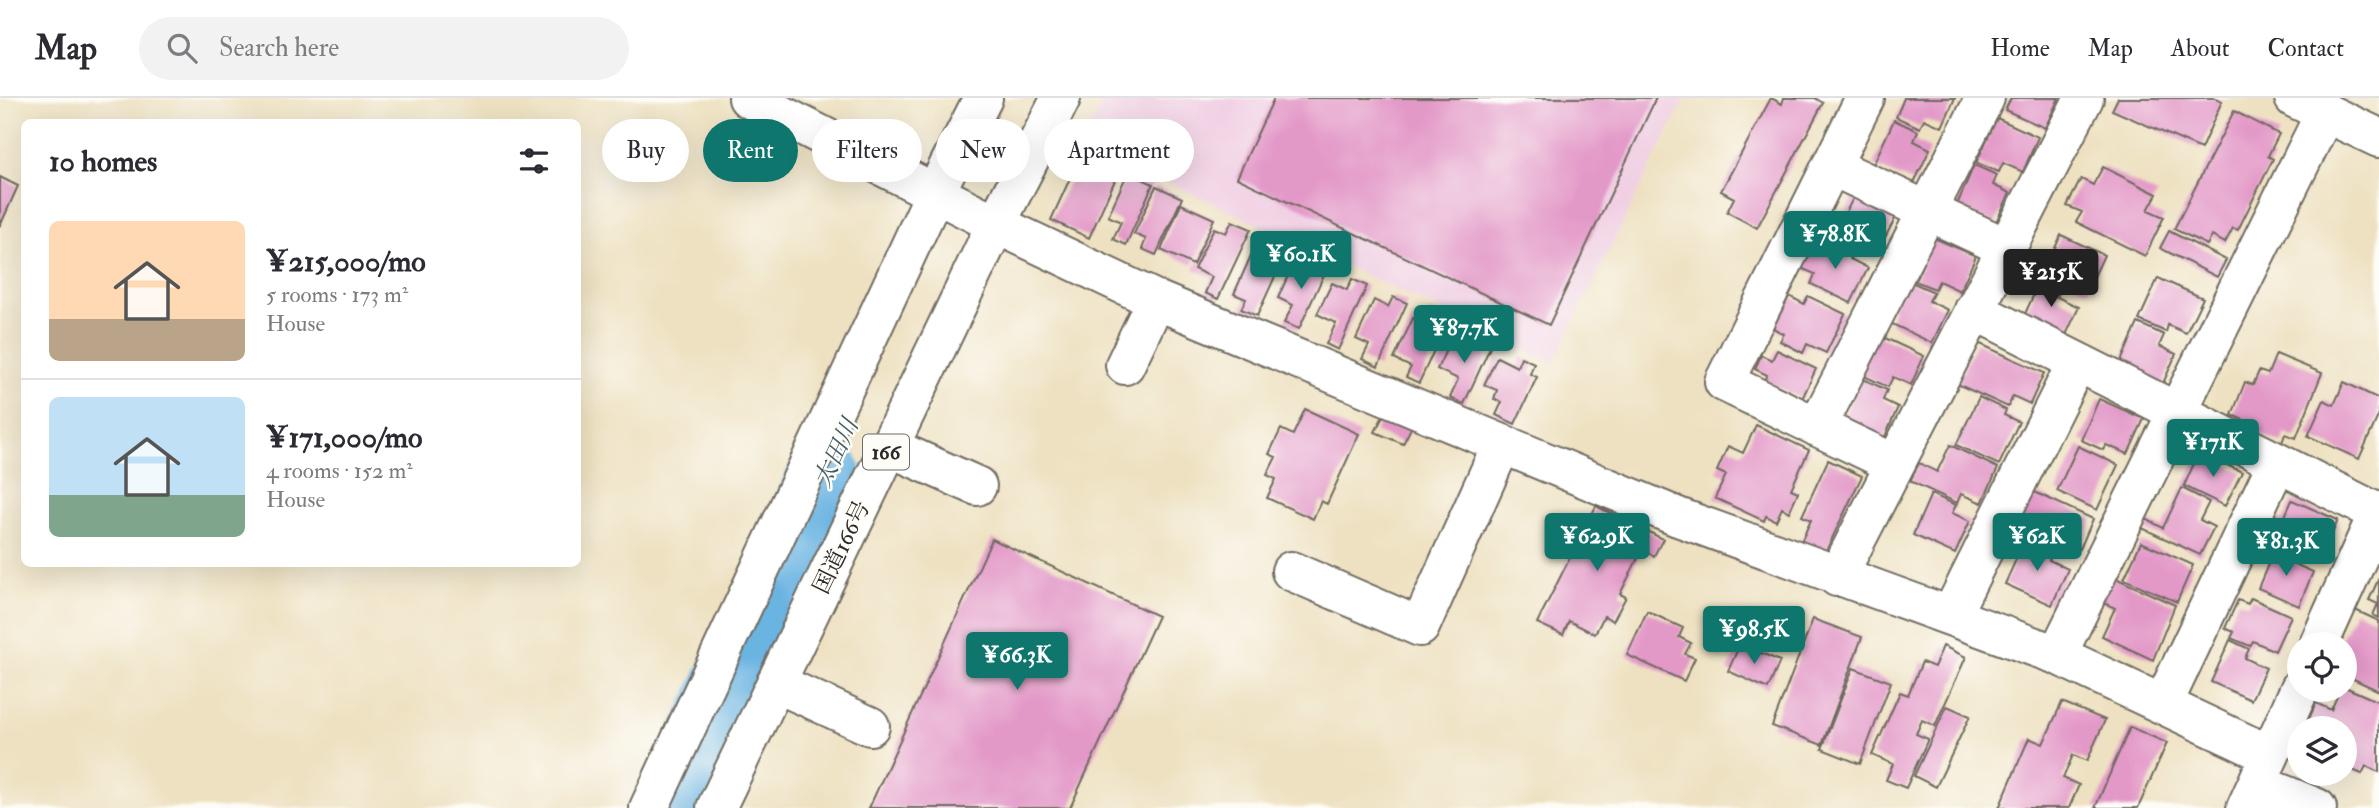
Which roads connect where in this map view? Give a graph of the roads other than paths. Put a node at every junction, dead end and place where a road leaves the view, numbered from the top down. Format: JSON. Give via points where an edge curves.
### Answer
{"nodes":[{"id":1,"x":748,"y":98,"type":"edge"},
{"id":2,"x":983,"y":98,"type":"edge"},
{"id":3,"x":1061,"y":98,"type":"edge"},
{"id":4,"x":1865,"y":98,"type":"edge"},
{"id":5,"x":1985,"y":98,"type":"edge"},
{"id":6,"x":2084,"y":98,"type":"edge"},
{"id":7,"x":2310,"y":106,"type":"edge"},
{"id":8,"x":2379,"y":138,"type":"edge"},
{"id":9,"x":1831,"y":166,"type":"junction"},
{"id":10,"x":960,"y":206,"type":"junction"},
{"id":11,"x":1927,"y":211,"type":"junction"},
{"id":12,"x":2007,"y":248,"type":"junction"},
{"id":13,"x":1156,"y":300,"type":"junction"},
{"id":14,"x":1974,"y":310,"type":"junction"},
{"id":15,"x":2076,"y":364,"type":"junction"},
{"id":16,"x":1125,"y":365,"type":"dead end"},
{"id":17,"x":2176,"y":414,"type":"junction"},
{"id":18,"x":1817,"y":427,"type":"junction"},
{"id":19,"x":1502,"y":443,"type":"junction"},
{"id":20,"x":889,"y":447,"type":"junction"},
{"id":21,"x":2277,"y":463,"type":"junction"},
{"id":22,"x":1895,"y":464,"type":"junction"},
{"id":23,"x":977,"y":486,"type":"dead end"},
{"id":24,"x":2378,"y":512,"type":"edge"},
{"id":25,"x":1291,"y":571,"type":"dead end"},
{"id":26,"x":1837,"y":577,"type":"junction"},
{"id":27,"x":1951,"y":615,"type":"junction"},
{"id":28,"x":2324,"y":632,"type":"edge"},
{"id":29,"x":2057,"y":654,"type":"junction"},
{"id":30,"x":776,"y":682,"type":"junction"},
{"id":31,"x":2294,"y":702,"type":"edge"},
{"id":32,"x":2163,"y":705,"type":"junction"},
{"id":33,"x":870,"y":726,"type":"dead end"},
{"id":34,"x":2258,"y":782,"type":"edge"},
{"id":35,"x":649,"y":808,"type":"edge"},
{"id":36,"x":716,"y":808,"type":"edge"},
{"id":37,"x":2316,"y":808,"type":"edge"}],
"edges":[{"from":1,"to":10,"type":"main road"},
{"from":2,"to":10,"type":"main road"},
{"from":3,"to":10,"type":"main road","name":"国道166号","number":"166"},
{"from":4,"to":9,"type":"main road"},
{"from":5,"to":11,"type":"main road"},
{"from":6,"to":12,"type":"main road"},
{"from":7,"to":8,"type":"main road"},
{"from":7,"to":17,"type":"main road"},
{"from":9,"to":11,"type":"main road"},
{"from":9,"to":18,"type":"main road","via":[[1724,382]]},
{"from":10,"to":13,"type":"main road"},
{"from":10,"to":20,"type":"main road","name":"国道166号","number":"166"},
{"from":10,"to":35,"type":"main road"},
{"from":11,"to":12,"type":"main road"},
{"from":11,"to":18,"type":"main road"},
{"from":12,"to":14,"type":"main road"},
{"from":13,"to":16,"type":"main road"},
{"from":13,"to":19,"type":"main road"},
{"from":14,"to":15,"type":"main road"},
{"from":14,"to":22,"type":"main road"},
{"from":15,"to":17,"type":"main road"},
{"from":15,"to":27,"type":"main road"},
{"from":17,"to":21,"type":"main road"},
{"from":17,"to":29,"type":"main road"},
{"from":18,"to":22,"type":"main road"},
{"from":19,"to":25,"type":"main road","via":[[1420,627]]},
{"from":19,"to":26,"type":"main road"},
{"from":20,"to":23,"type":"main road"},
{"from":20,"to":30,"type":"main road","name":"国道166号","number":"166"},
{"from":21,"to":24,"type":"main road"},
{"from":21,"to":32,"type":"main road"},
{"from":22,"to":26,"type":"main road"},
{"from":24,"to":28,"type":"main road"},
{"from":26,"to":27,"type":"main road"},
{"from":27,"to":29,"type":"main road"},
{"from":29,"to":32,"type":"main road"},
{"from":30,"to":33,"type":"main road"},
{"from":30,"to":36,"type":"main road","name":"国道166号","number":"166"},
{"from":31,"to":34,"type":"main road"},
{"from":32,"to":34,"type":"main road"},
{"from":34,"to":37,"type":"main road"}]}
